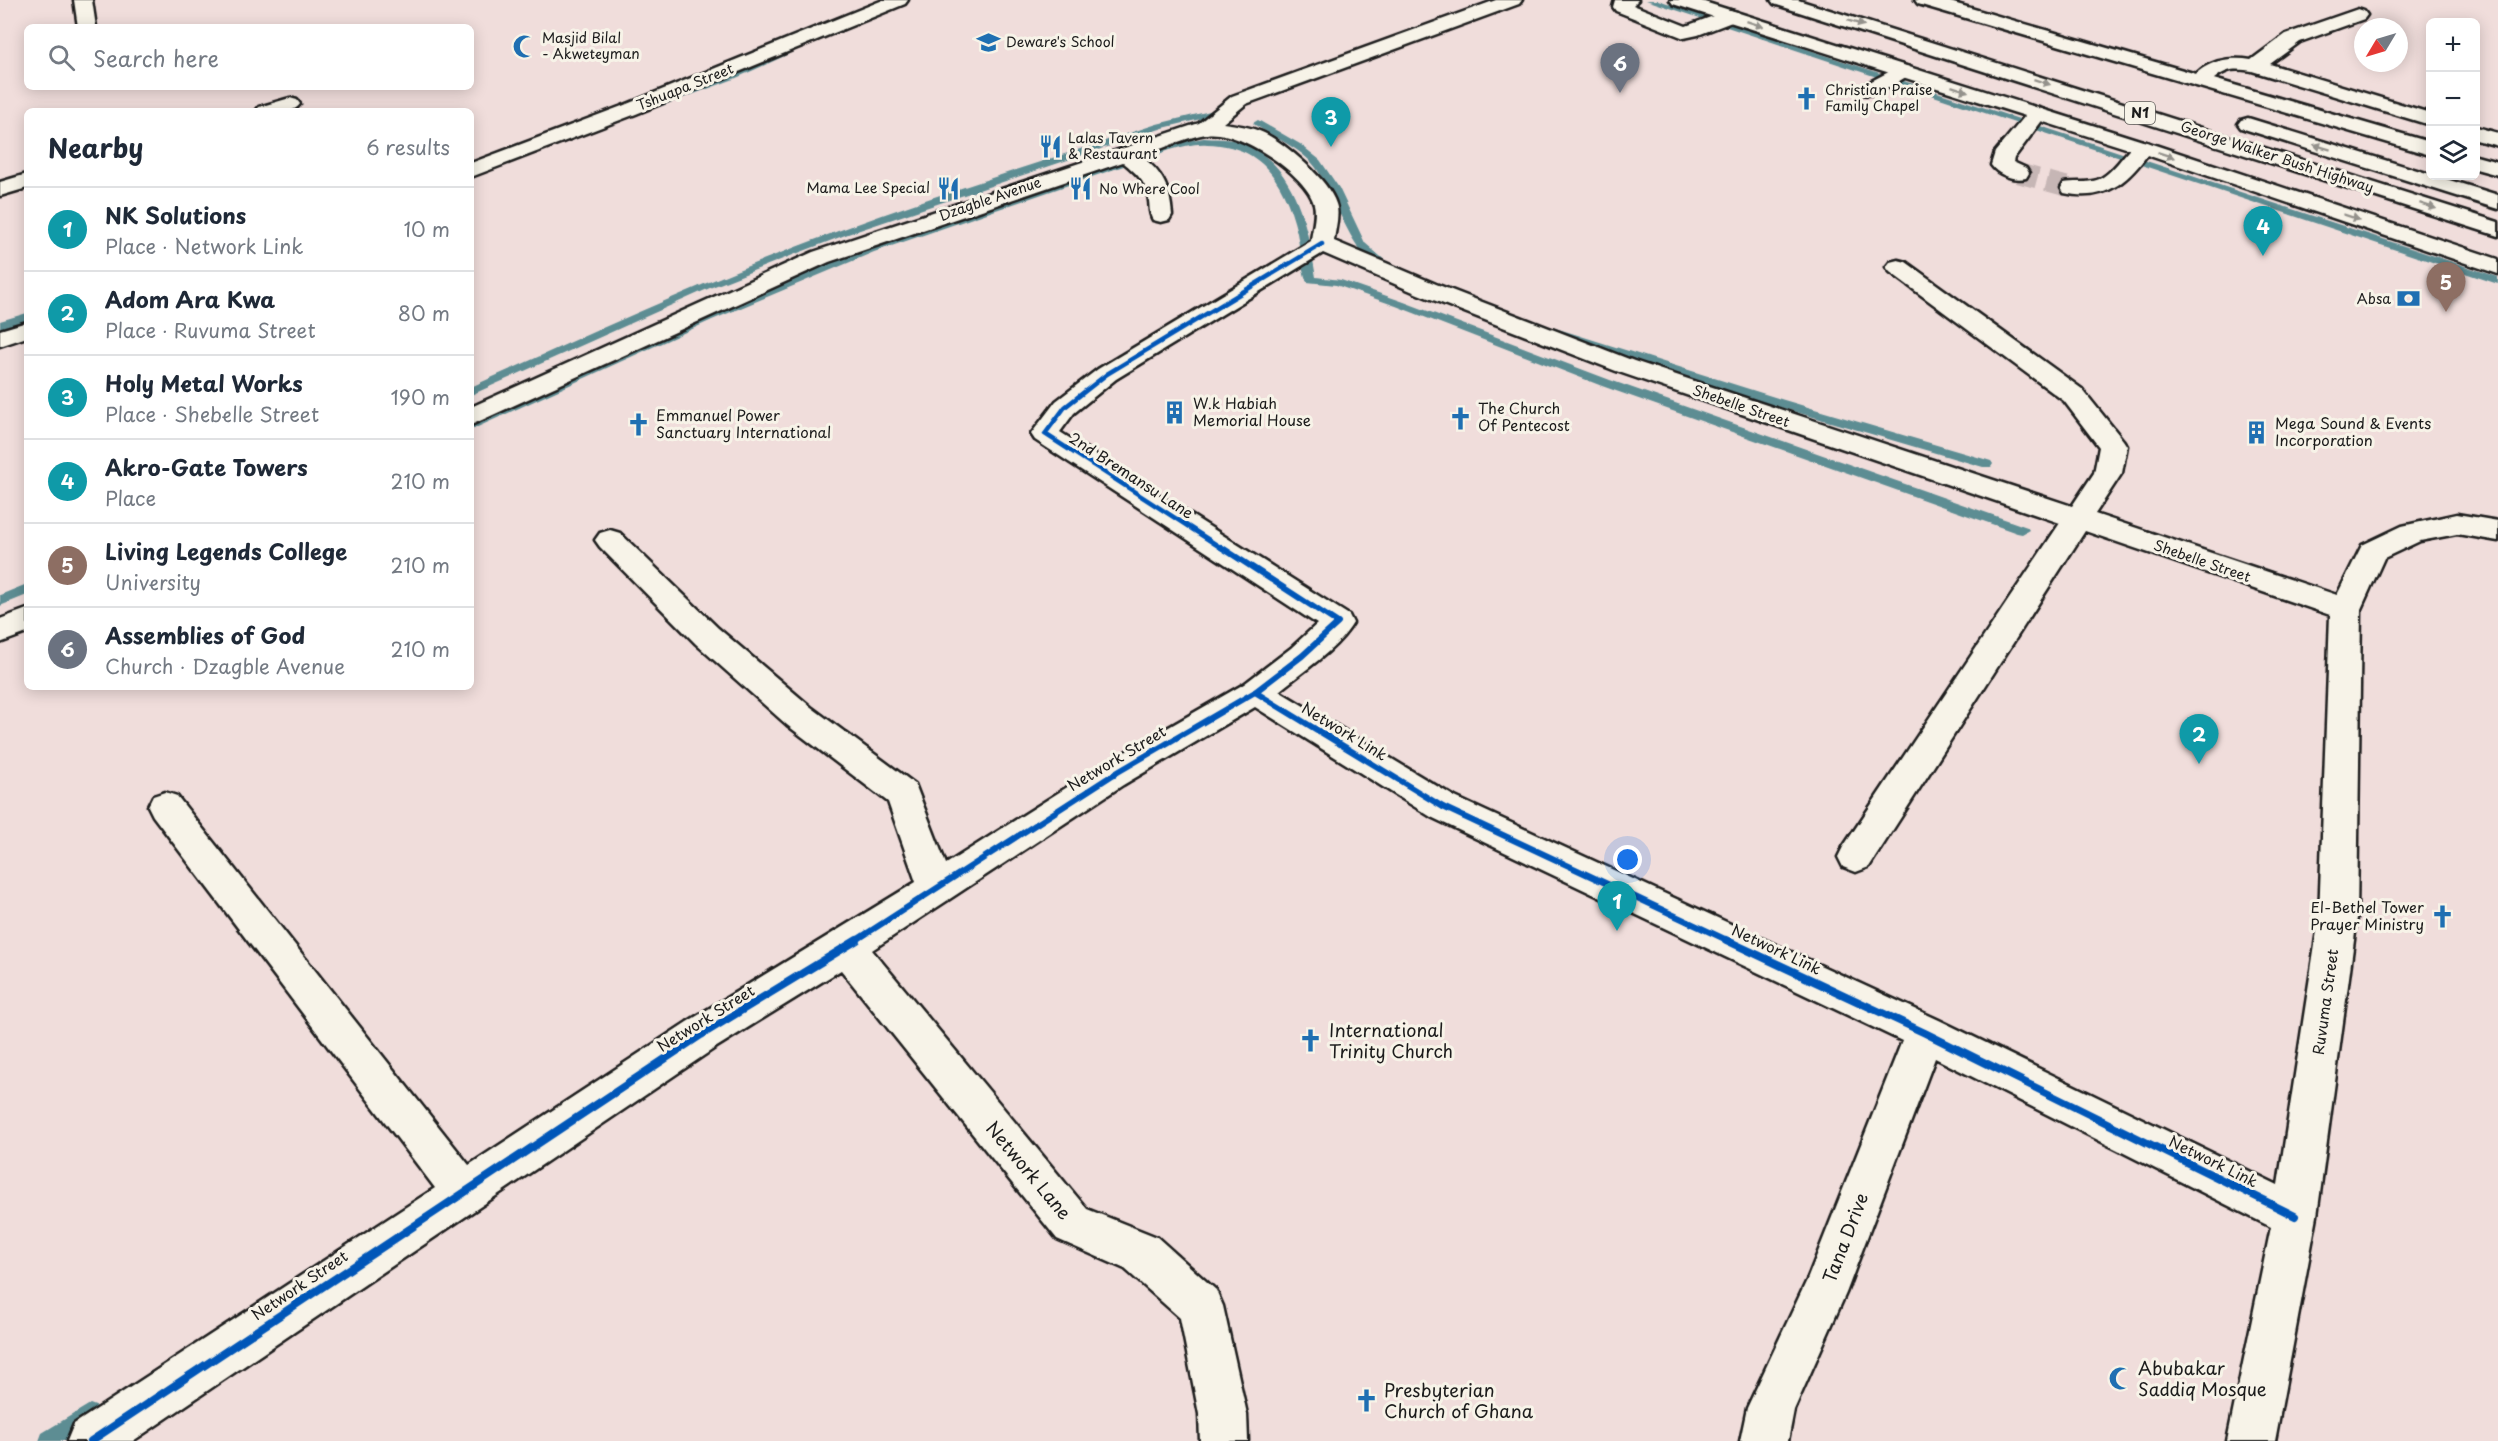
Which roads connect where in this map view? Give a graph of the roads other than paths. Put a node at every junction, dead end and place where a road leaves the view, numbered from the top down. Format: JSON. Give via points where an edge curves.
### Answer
{"nodes":[{"id":1,"x":82,"y":0,"type":"edge"},
{"id":2,"x":898,"y":0,"type":"edge"},
{"id":3,"x":1514,"y":0,"type":"edge"},
{"id":4,"x":1629,"y":0,"type":"edge"},
{"id":5,"x":1679,"y":0,"type":"edge"},
{"id":6,"x":1780,"y":0,"type":"edge"},
{"id":7,"x":1936,"y":1,"type":"edge"},
{"id":8,"x":2358,"y":15,"type":"dead end"},
{"id":9,"x":1730,"y":16,"type":"junction"},
{"id":10,"x":86,"y":24,"type":"edge"},
{"id":11,"x":2255,"y":66,"type":"junction"},
{"id":12,"x":1902,"y":71,"type":"junction"},
{"id":13,"x":2200,"y":81,"type":"junction"},
{"id":14,"x":1869,"y":90,"type":"dead end"},
{"id":15,"x":290,"y":104,"type":"dead end"},
{"id":16,"x":276,"y":108,"type":"edge"},
{"id":17,"x":2037,"y":114,"type":"junction"},
{"id":18,"x":2226,"y":118,"type":"dead end"},
{"id":19,"x":2426,"y":118,"type":"edge"},
{"id":20,"x":1206,"y":127,"type":"junction"},
{"id":21,"x":2480,"y":135,"type":"edge"},
{"id":22,"x":2498,"y":140,"type":"edge"},
{"id":23,"x":2142,"y":147,"type":"junction"},
{"id":24,"x":2426,"y":148,"type":"edge"},
{"id":25,"x":1124,"y":153,"type":"junction"},
{"id":26,"x":2480,"y":163,"type":"edge"},
{"id":27,"x":2498,"y":168,"type":"edge"},
{"id":28,"x":474,"y":170,"type":"edge"},
{"id":29,"x":2018,"y":173,"type":"tunnel mouth"},
{"id":30,"x":24,"y":182,"type":"edge"},
{"id":31,"x":2072,"y":188,"type":"tunnel mouth"},
{"id":32,"x":0,"y":189,"type":"edge"},
{"id":33,"x":2498,"y":202,"type":"edge"},
{"id":34,"x":1161,"y":215,"type":"dead end"},
{"id":35,"x":2498,"y":229,"type":"edge"},
{"id":36,"x":1322,"y":244,"type":"junction"},
{"id":37,"x":1898,"y":267,"type":"dead end"},
{"id":38,"x":2498,"y":267,"type":"edge"},
{"id":39,"x":24,"y":330,"type":"edge"},
{"id":40,"x":0,"y":338,"type":"edge"},
{"id":41,"x":474,"y":416,"type":"edge"},
{"id":42,"x":2078,"y":519,"type":"junction"},
{"id":43,"x":2498,"y":531,"type":"edge"},
{"id":44,"x":610,"y":540,"type":"dead end"},
{"id":45,"x":2346,"y":609,"type":"junction"},
{"id":46,"x":24,"y":621,"type":"edge"},
{"id":47,"x":1338,"y":623,"type":"joint"},
{"id":48,"x":0,"y":632,"type":"edge"},
{"id":49,"x":1255,"y":692,"type":"junction"},
{"id":50,"x":165,"y":806,"type":"dead end"},
{"id":51,"x":1856,"y":857,"type":"dead end"},
{"id":52,"x":936,"y":887,"type":"junction"},
{"id":53,"x":846,"y":947,"type":"junction"},
{"id":54,"x":1926,"y":1033,"type":"junction"},
{"id":55,"x":464,"y":1192,"type":"junction"},
{"id":56,"x":2295,"y":1216,"type":"junction"},
{"id":57,"x":90,"y":1441,"type":"edge"},
{"id":58,"x":1224,"y":1441,"type":"edge"},
{"id":59,"x":1764,"y":1441,"type":"edge"},
{"id":60,"x":2251,"y":1441,"type":"edge"}],
"edges":[{"from":1,"to":10,"type":"main road"},
{"from":2,"to":28,"type":"main road","name":"Tshuapa Street"},
{"from":3,"to":20,"type":"main road","name":"Dzagble Avenue","via":[[1239,100]]},
{"from":4,"to":9,"type":"main road","via":[[1622,7],[1684,32]]},
{"from":5,"to":9,"type":"main road"},
{"from":6,"to":35,"type":"main road","name":"George Walker Bush Highway","number":"N1","one_way":true},
{"from":7,"to":13,"type":"main road"},
{"from":8,"to":11,"type":"main road","via":[[2293,38]]},
{"from":9,"to":12,"type":"main road","one_way":true},
{"from":11,"to":13,"type":"main road","via":[[2225,64],[2215,67]]},
{"from":11,"to":19,"type":"main road"},
{"from":12,"to":14,"type":"main road"},
{"from":12,"to":17,"type":"main road","one_way":true},
{"from":13,"to":24,"type":"main road"},
{"from":15,"to":16,"type":"main road"},
{"from":17,"to":23,"type":"main road"},
{"from":17,"to":29,"type":"main road","via":[[2003,158],[2002,165]]},
{"from":33,"to":18,"type":"main road","name":"George Walker Bush Highway","one_way":true},
{"from":20,"to":25,"type":"main road","name":"Dzagble Avenue"},
{"from":20,"to":36,"type":"main road","via":[[1256,138],[1296,168],[1326,205]]},
{"from":21,"to":22,"type":"main road"},
{"from":23,"to":31,"type":"main road","via":[[2110,183],[2097,188]]},
{"from":23,"to":38,"type":"main road","one_way":true},
{"from":25,"to":34,"type":"main road","via":[[1158,185]]},
{"from":25,"to":41,"type":"main road","name":"Dzagble Avenue","via":[[821,257]]},
{"from":26,"to":27,"type":"main road"},
{"from":30,"to":32,"type":"main road"},
{"from":36,"to":42,"type":"main road","name":"Shebelle Street","via":[[1624,366]]},
{"from":36,"to":47,"type":"main road","name":"2nd Bremansu Lane","via":[[1107,374],[1065,407],[1045,434]]},
{"from":37,"to":42,"type":"main road","via":[[2073,395],[2113,446],[2108,473]]},
{"from":39,"to":40,"type":"main road"},
{"from":42,"to":45,"type":"main road","name":"Shebelle Street"},
{"from":42,"to":51,"type":"main road"},
{"from":43,"to":45,"type":"main road","name":"Ruvuma Street","via":[[2457,524],[2412,533],[2372,552]]},
{"from":44,"to":52,"type":"main road","via":[[707,636],[799,716],[903,794]]},
{"from":45,"to":56,"type":"main road","name":"Ruvuma Street","via":[[2338,918]]},
{"from":46,"to":48,"type":"main road"},
{"from":47,"to":49,"type":"main road","name":"Network Street"},
{"from":49,"to":52,"type":"main road","name":"Network Street","via":[[1111,776]]},
{"from":49,"to":54,"type":"main road","name":"Network Link","via":[[1443,807]]},
{"from":50,"to":55,"type":"main road"},
{"from":52,"to":53,"type":"main road","name":"Network Street"},
{"from":53,"to":55,"type":"main road","name":"Network Street","via":[[701,1035]]},
{"from":53,"to":58,"type":"main road","name":"Network Lane","via":[[1072,1224],[1141,1253],[1200,1306],[1223,1414]]},
{"from":54,"to":56,"type":"main road","name":"Network Link"},
{"from":54,"to":59,"type":"main road","name":"Tana Drive","via":[[1824,1293],[1771,1408]]},
{"from":55,"to":57,"type":"main road","name":"Network Street"},
{"from":56,"to":60,"type":"main road","name":"Ruvuma Street"}]}
